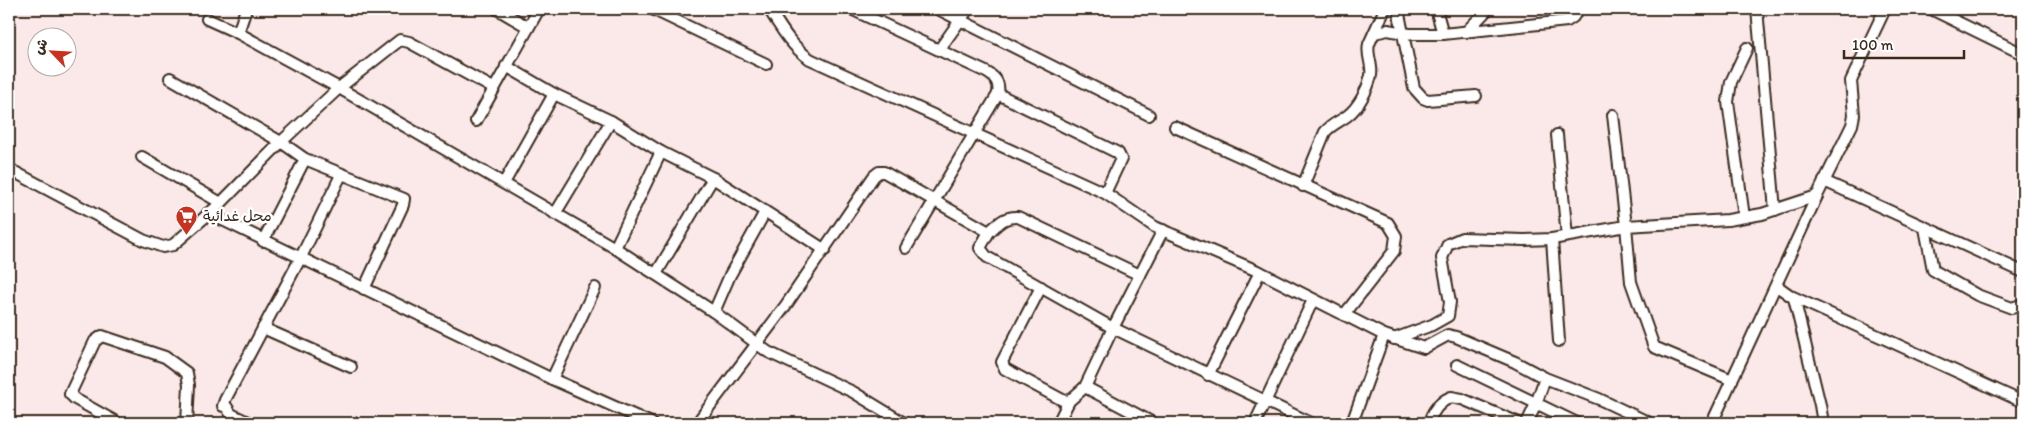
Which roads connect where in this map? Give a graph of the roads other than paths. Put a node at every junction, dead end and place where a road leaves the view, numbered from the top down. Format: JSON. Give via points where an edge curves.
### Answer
{"nodes":[{"id":1,"x":246,"y":9,"type":"edge"},
{"id":2,"x":497,"y":9,"type":"edge"},
{"id":3,"x":539,"y":9,"type":"edge"},
{"id":4,"x":652,"y":9,"type":"edge"},
{"id":5,"x":769,"y":9,"type":"edge"},
{"id":6,"x":850,"y":9,"type":"edge"},
{"id":7,"x":938,"y":9,"type":"edge"},
{"id":8,"x":968,"y":9,"type":"edge"},
{"id":9,"x":1386,"y":9,"type":"edge"},
{"id":10,"x":1398,"y":9,"type":"edge"},
{"id":11,"x":1436,"y":9,"type":"edge"},
{"id":12,"x":1488,"y":9,"type":"edge"},
{"id":13,"x":1578,"y":9,"type":"edge"},
{"id":14,"x":1757,"y":9,"type":"edge"},
{"id":15,"x":1884,"y":9,"type":"edge"},
{"id":16,"x":1931,"y":9,"type":"edge"},
{"id":17,"x":207,"y":19,"type":"dead end"},
{"id":18,"x":960,"y":20,"type":"junction"},
{"id":19,"x":528,"y":27,"type":"junction"},
{"id":20,"x":1402,"y":32,"type":"junction"},
{"id":21,"x":1466,"y":32,"type":"junction"},
{"id":22,"x":238,"y":33,"type":"junction"},
{"id":23,"x":1374,"y":33,"type":"junction"},
{"id":24,"x":1443,"y":34,"type":"junction"},
{"id":25,"x":1747,"y":48,"type":"dead end"},
{"id":26,"x":939,"y":50,"type":"junction"},
{"id":27,"x":2023,"y":54,"type":"edge"},
{"id":28,"x":766,"y":64,"type":"dead end"},
{"id":29,"x":506,"y":66,"type":"junction"},
{"id":30,"x":170,"y":78,"type":"dead end"},
{"id":31,"x":339,"y":88,"type":"junction"},
{"id":32,"x":493,"y":88,"type":"junction"},
{"id":33,"x":554,"y":94,"type":"junction"},
{"id":34,"x":998,"y":94,"type":"junction"},
{"id":35,"x":1476,"y":96,"type":"dead end"},
{"id":36,"x":1149,"y":115,"type":"dead end"},
{"id":37,"x":1613,"y":115,"type":"dead end"},
{"id":38,"x":476,"y":121,"type":"dead end"},
{"id":39,"x":610,"y":121,"type":"junction"},
{"id":40,"x":1175,"y":127,"type":"dead end"},
{"id":41,"x":973,"y":133,"type":"junction"},
{"id":42,"x":1557,"y":135,"type":"dead end"},
{"id":43,"x":281,"y":142,"type":"junction"},
{"id":44,"x":662,"y":152,"type":"junction"},
{"id":45,"x":142,"y":158,"type":"dead end"},
{"id":46,"x":304,"y":159,"type":"junction"},
{"id":47,"x":9,"y":170,"type":"edge"},
{"id":48,"x":341,"y":176,"type":"junction"},
{"id":49,"x":713,"y":178,"type":"junction"},
{"id":50,"x":1824,"y":181,"type":"junction"},
{"id":51,"x":504,"y":183,"type":"junction"},
{"id":52,"x":1304,"y":186,"type":"junction"},
{"id":53,"x":1105,"y":193,"type":"junction"},
{"id":54,"x":1817,"y":196,"type":"junction"},
{"id":55,"x":934,"y":202,"type":"junction"},
{"id":56,"x":221,"y":203,"type":"junction"},
{"id":57,"x":1775,"y":210,"type":"junction"},
{"id":58,"x":765,"y":212,"type":"junction"},
{"id":59,"x":208,"y":214,"type":"junction"},
{"id":60,"x":555,"y":214,"type":"junction"},
{"id":61,"x":1744,"y":217,"type":"junction"},
{"id":62,"x":1626,"y":226,"type":"junction"},
{"id":63,"x":1925,"y":228,"type":"junction"},
{"id":64,"x":1163,"y":230,"type":"junction"},
{"id":65,"x":989,"y":232,"type":"junction"},
{"id":66,"x":1567,"y":236,"type":"junction"},
{"id":67,"x":1552,"y":239,"type":"junction"},
{"id":68,"x":264,"y":241,"type":"junction"},
{"id":69,"x":615,"y":248,"type":"junction"},
{"id":70,"x":906,"y":248,"type":"dead end"},
{"id":71,"x":825,"y":250,"type":"junction"},
{"id":72,"x":300,"y":259,"type":"junction"},
{"id":73,"x":1260,"y":272,"type":"junction"},
{"id":74,"x":2023,"y":272,"type":"edge"},
{"id":75,"x":656,"y":274,"type":"junction"},
{"id":76,"x":1140,"y":275,"type":"junction"},
{"id":77,"x":1777,"y":286,"type":"junction"},
{"id":78,"x":1041,"y":287,"type":"junction"},
{"id":79,"x":595,"y":288,"type":"dead end"},
{"id":80,"x":364,"y":290,"type":"junction"},
{"id":81,"x":1794,"y":298,"type":"junction"},
{"id":82,"x":1313,"y":300,"type":"junction"},
{"id":83,"x":2023,"y":304,"type":"edge"},
{"id":84,"x":714,"y":312,"type":"junction"},
{"id":85,"x":1344,"y":315,"type":"junction"},
{"id":86,"x":263,"y":328,"type":"junction"},
{"id":87,"x":1113,"y":328,"type":"junction"},
{"id":88,"x":1384,"y":335,"type":"junction"},
{"id":89,"x":1394,"y":339,"type":"junction"},
{"id":90,"x":1559,"y":341,"type":"dead end"},
{"id":91,"x":758,"y":343,"type":"junction"},
{"id":92,"x":1458,"y":365,"type":"dead end"},
{"id":93,"x":351,"y":367,"type":"dead end"},
{"id":94,"x":1208,"y":375,"type":"junction"},
{"id":95,"x":1545,"y":378,"type":"junction"},
{"id":96,"x":552,"y":379,"type":"junction"},
{"id":97,"x":1732,"y":380,"type":"junction"},
{"id":98,"x":1085,"y":387,"type":"junction"},
{"id":99,"x":1264,"y":401,"type":"junction"},
{"id":100,"x":2023,"y":402,"type":"edge"},
{"id":101,"x":1068,"y":403,"type":"junction"},
{"id":102,"x":1536,"y":404,"type":"junction"},
{"id":103,"x":118,"y":423,"type":"edge"},
{"id":104,"x":187,"y":423,"type":"edge"},
{"id":105,"x":250,"y":423,"type":"edge"},
{"id":106,"x":651,"y":423,"type":"edge"},
{"id":107,"x":697,"y":423,"type":"edge"},
{"id":108,"x":904,"y":423,"type":"edge"},
{"id":109,"x":1058,"y":423,"type":"edge"},
{"id":110,"x":1153,"y":423,"type":"edge"},
{"id":111,"x":1255,"y":423,"type":"edge"},
{"id":112,"x":1311,"y":423,"type":"edge"},
{"id":113,"x":1352,"y":423,"type":"edge"},
{"id":114,"x":1429,"y":423,"type":"edge"},
{"id":115,"x":1519,"y":423,"type":"edge"},
{"id":116,"x":1527,"y":423,"type":"edge"},
{"id":117,"x":1576,"y":423,"type":"edge"},
{"id":118,"x":1650,"y":423,"type":"edge"},
{"id":119,"x":1712,"y":423,"type":"edge"},
{"id":120,"x":1823,"y":423,"type":"edge"}],
"edges":[{"from":1,"to":22,"type":"street"},
{"from":2,"to":19,"type":"street"},
{"from":3,"to":19,"type":"street"},
{"from":4,"to":28,"type":"street"},
{"from":5,"to":41,"type":"street","via":[[788,38],[810,59]]},
{"from":6,"to":26,"type":"street"},
{"from":7,"to":18,"type":"street"},
{"from":8,"to":18,"type":"street"},
{"from":9,"to":23,"type":"street"},
{"from":10,"to":20,"type":"street"},
{"from":11,"to":24,"type":"street"},
{"from":12,"to":21,"type":"street"},
{"from":13,"to":21,"type":"street","via":[[1567,21]]},
{"from":14,"to":57,"type":"street"},
{"from":15,"to":50,"type":"street","via":[[1851,81],[1853,123]]},
{"from":16,"to":27,"type":"street"},
{"from":17,"to":22,"type":"street"},
{"from":18,"to":26,"type":"street"},
{"from":18,"to":36,"type":"street"},
{"from":19,"to":29,"type":"street"},
{"from":20,"to":23,"type":"street"},
{"from":20,"to":24,"type":"street"},
{"from":20,"to":35,"type":"street","via":[[1414,88],[1423,98]]},
{"from":21,"to":24,"type":"street"},
{"from":22,"to":31,"type":"street"},
{"from":23,"to":52,"type":"street","via":[[1368,49],[1371,75],[1360,101],[1354,111],[1325,132]]},
{"from":25,"to":61,"type":"street","via":[[1731,82],[1728,102]]},
{"from":26,"to":34,"type":"street","via":[[992,75],[998,85]]},
{"from":29,"to":32,"type":"street"},
{"from":29,"to":33,"type":"street"},
{"from":30,"to":43,"type":"street"},
{"from":31,"to":32,"type":"street","via":[[403,39]]},
{"from":31,"to":43,"type":"street"},
{"from":31,"to":51,"type":"street"},
{"from":32,"to":38,"type":"street"},
{"from":33,"to":39,"type":"street"},
{"from":33,"to":51,"type":"street"},
{"from":34,"to":41,"type":"street"},
{"from":34,"to":53,"type":"street","via":[[1118,153],[1120,162]]},
{"from":37,"to":62,"type":"street"},
{"from":39,"to":44,"type":"street"},
{"from":39,"to":60,"type":"street"},
{"from":40,"to":52,"type":"street"},
{"from":41,"to":53,"type":"street"},
{"from":41,"to":55,"type":"street"},
{"from":42,"to":66,"type":"street"},
{"from":43,"to":46,"type":"street"},
{"from":43,"to":56,"type":"street"},
{"from":44,"to":49,"type":"street"},
{"from":44,"to":69,"type":"street"},
{"from":45,"to":56,"type":"street"},
{"from":46,"to":48,"type":"street"},
{"from":46,"to":68,"type":"street"},
{"from":47,"to":59,"type":"street","via":[[153,245],[164,247],[173,244]]},
{"from":48,"to":72,"type":"street"},
{"from":48,"to":80,"type":"street","via":[[404,199]]},
{"from":49,"to":58,"type":"street"},
{"from":49,"to":75,"type":"street"},
{"from":50,"to":54,"type":"street"},
{"from":50,"to":63,"type":"street"},
{"from":51,"to":60,"type":"street"},
{"from":52,"to":85,"type":"street","via":[[1388,223],[1396,236],[1394,251]]},
{"from":53,"to":64,"type":"street"},
{"from":54,"to":57,"type":"street"},
{"from":54,"to":77,"type":"street"},
{"from":55,"to":65,"type":"street"},
{"from":55,"to":70,"type":"street"},
{"from":55,"to":71,"type":"street","via":[[888,174],[879,172]]},
{"from":56,"to":59,"type":"street"},
{"from":57,"to":61,"type":"street"},
{"from":58,"to":71,"type":"street"},
{"from":58,"to":84,"type":"street","via":[[730,275]]},
{"from":59,"to":68,"type":"street"},
{"from":60,"to":69,"type":"street"},
{"from":61,"to":62,"type":"street","via":[[1715,222]]},
{"from":62,"to":66,"type":"street"},
{"from":62,"to":97,"type":"street","via":[[1631,282],[1654,347]]},
{"from":63,"to":74,"type":"street"},
{"from":63,"to":83,"type":"street","via":[[1933,270],[1977,295],[2012,308]]},
{"from":64,"to":73,"type":"street"},
{"from":64,"to":76,"type":"street"},
{"from":65,"to":76,"type":"street","via":[[1003,219],[1018,217]]},
{"from":65,"to":78,"type":"street","via":[[980,248],[982,253]]},
{"from":66,"to":67,"type":"street"},
{"from":67,"to":89,"type":"street","via":[[1462,238],[1448,244],[1442,258],[1450,302],[1448,316]]},
{"from":67,"to":90,"type":"street"},
{"from":68,"to":72,"type":"street"},
{"from":69,"to":75,"type":"street"},
{"from":71,"to":91,"type":"street"},
{"from":72,"to":80,"type":"street"},
{"from":72,"to":86,"type":"street"},
{"from":73,"to":82,"type":"street"},
{"from":73,"to":94,"type":"street"},
{"from":75,"to":84,"type":"street"},
{"from":76,"to":87,"type":"street"},
{"from":77,"to":81,"type":"street"},
{"from":77,"to":97,"type":"street"},
{"from":78,"to":87,"type":"street"},
{"from":78,"to":101,"type":"street","via":[[1002,362],[1005,369]]},
{"from":79,"to":96,"type":"street"},
{"from":80,"to":96,"type":"street"},
{"from":81,"to":100,"type":"street"},
{"from":81,"to":120,"type":"street"},
{"from":82,"to":85,"type":"street"},
{"from":82,"to":99,"type":"street"},
{"from":84,"to":91,"type":"street"},
{"from":85,"to":88,"type":"street"},
{"from":86,"to":93,"type":"street"},
{"from":86,"to":105,"type":"street","via":[[223,406],[231,414]]},
{"from":87,"to":94,"type":"street"},
{"from":87,"to":98,"type":"street"},
{"from":88,"to":89,"type":"street"},
{"from":88,"to":113,"type":"street"},
{"from":89,"to":95,"type":"street","via":[[1424,348],[1452,336]]},
{"from":91,"to":107,"type":"street"},
{"from":91,"to":108,"type":"street","via":[[768,352],[853,392]]},
{"from":92,"to":102,"type":"street"},
{"from":94,"to":99,"type":"street"},
{"from":95,"to":102,"type":"street"},
{"from":95,"to":118,"type":"street","via":[[1599,398]]},
{"from":96,"to":106,"type":"street"},
{"from":97,"to":119,"type":"street"},
{"from":98,"to":101,"type":"street"},
{"from":98,"to":110,"type":"street"},
{"from":99,"to":111,"type":"street"},
{"from":99,"to":112,"type":"street"},
{"from":101,"to":109,"type":"street"},
{"from":102,"to":116,"type":"street"},
{"from":102,"to":117,"type":"street"},
{"from":103,"to":104,"type":"street","via":[[70,394],[95,341],[102,336],[165,358],[187,373]]},
{"from":114,"to":115,"type":"street","via":[[1431,414],[1451,397]]}]}
